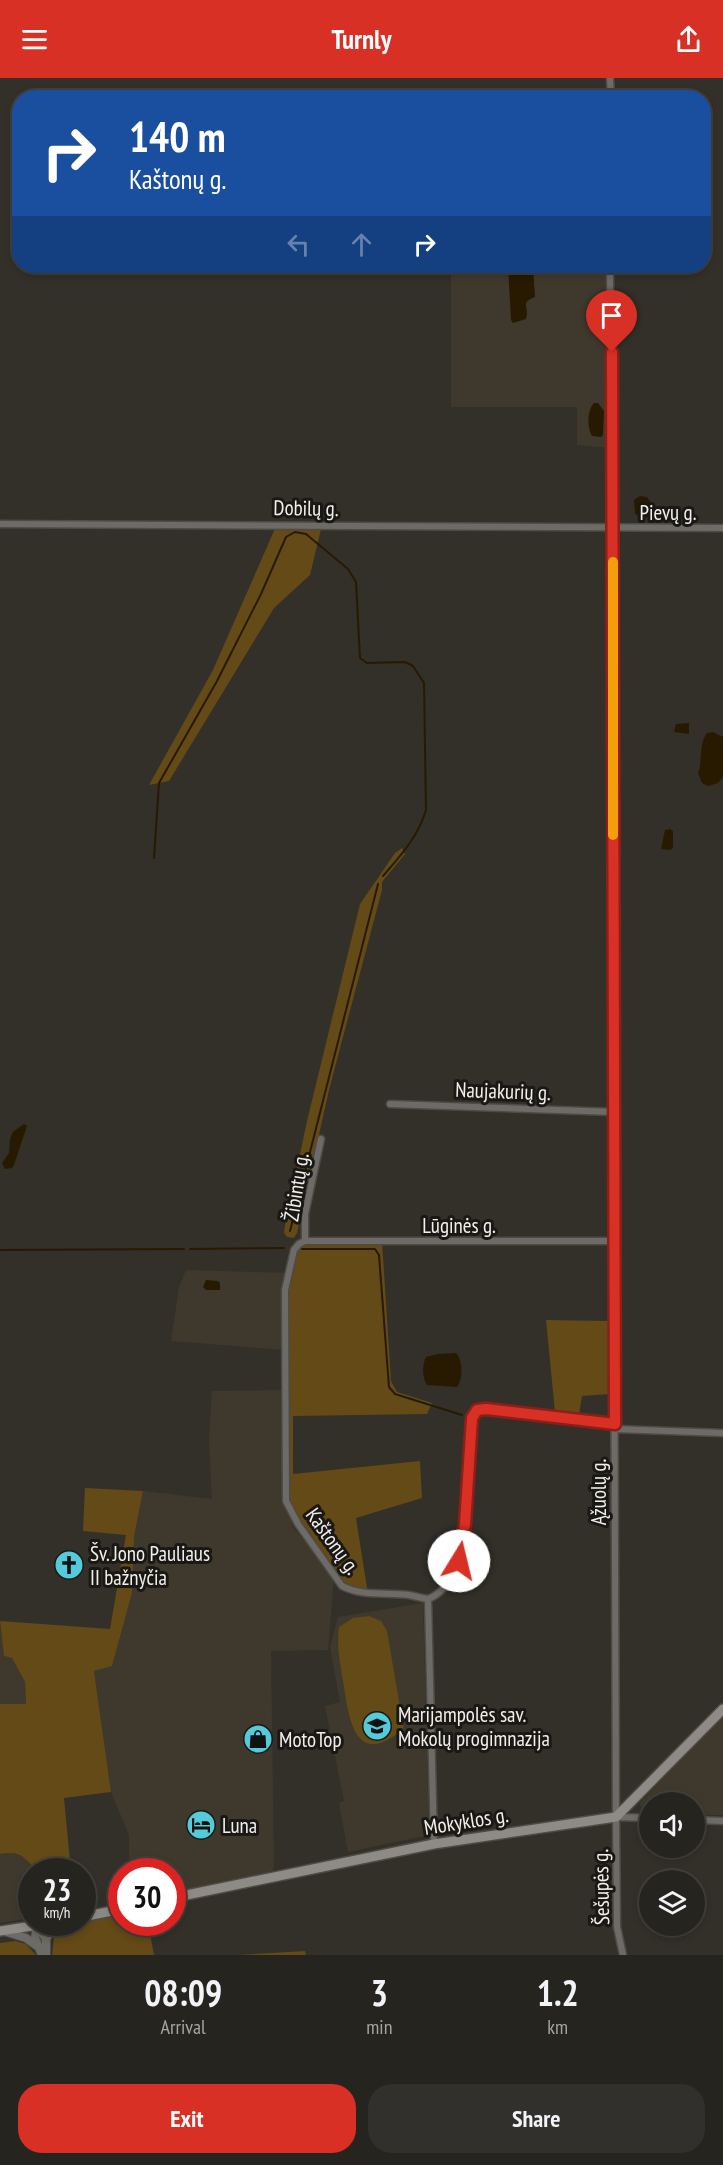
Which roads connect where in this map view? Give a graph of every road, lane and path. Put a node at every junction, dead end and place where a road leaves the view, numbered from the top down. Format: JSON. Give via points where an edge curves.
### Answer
{"nodes":[{"id":1,"x":610,"y":273,"type":"edge"},
{"id":2,"x":0,"y":524,"type":"edge"},
{"id":3,"x":723,"y":528,"type":"edge"},
{"id":4,"x":613,"y":529,"type":"junction"},
{"id":5,"x":390,"y":1104,"type":"dead end"},
{"id":6,"x":614,"y":1112,"type":"junction"},
{"id":7,"x":321,"y":1139,"type":"dead end"},
{"id":8,"x":305,"y":1240,"type":"junction"},
{"id":9,"x":613,"y":1241,"type":"junction"},
{"id":10,"x":615,"y":1426,"type":"junction"},
{"id":11,"x":723,"y":1433,"type":"edge"},
{"id":12,"x":428,"y":1599,"type":"junction"},
{"id":13,"x":723,"y":1709,"type":"edge"},
{"id":14,"x":616,"y":1817,"type":"junction"},
{"id":15,"x":639,"y":1818,"type":"edge"},
{"id":16,"x":705,"y":1820,"type":"edge"},
{"id":17,"x":723,"y":1821,"type":"edge"},
{"id":18,"x":434,"y":1844,"type":"junction"},
{"id":19,"x":186,"y":1895,"type":"edge"},
{"id":20,"x":18,"y":1928,"type":"edge"},
{"id":21,"x":2,"y":1931,"type":"edge"},
{"id":22,"x":36,"y":1936,"type":"edge"},
{"id":23,"x":44,"y":1936,"type":"edge"},
{"id":24,"x":48,"y":1936,"type":"edge"},
{"id":25,"x":46,"y":1939,"type":"junction"},
{"id":26,"x":37,"y":1946,"type":"junction"},
{"id":27,"x":44,"y":1955,"type":"edge"},
{"id":28,"x":623,"y":1955,"type":"edge"}],
"edges":[{"from":1,"to":4,"type":"street","name":"Ąžuolų g."},
{"from":2,"to":4,"type":"street","name":"Dobilų g."},
{"from":3,"to":4,"type":"street","name":"Pievų g."},
{"from":4,"to":6,"type":"street","name":"Ąžuolų g."},
{"from":5,"to":6,"type":"street","name":"Naujakurių g."},
{"from":6,"to":9,"type":"street","name":"Ąžuolų g."},
{"from":7,"to":8,"type":"street","name":"Žibintų g.","via":[[305,1214]]},
{"from":8,"to":9,"type":"street","name":"Lūginės g."},
{"from":8,"to":12,"type":"street","name":"Kaštonų g.","via":[[294,1250],[285,1290],[286,1501],[342,1586],[368,1594]]},
{"from":9,"to":10,"type":"street","name":"Ąžuolų g."},
{"from":10,"to":11,"type":"street"},
{"from":10,"to":12,"type":"street","via":[[477,1410],[472,1418],[459,1561],[449,1581]]},
{"from":10,"to":14,"type":"street","name":"Ąžuolų g."},
{"from":12,"to":18,"type":"street"},
{"from":13,"to":14,"type":"main road"},
{"from":14,"to":15,"type":"street"},
{"from":14,"to":18,"type":"main road","name":"Mokyklos g."},
{"from":14,"to":28,"type":"street","name":"Šešupės g.","via":[[617,1927]]},
{"from":16,"to":17,"type":"street"},
{"from":18,"to":19,"type":"main road","name":"Mokyklos g."},
{"from":20,"to":21,"type":"main road"},
{"from":21,"to":26,"type":"street","via":[[26,1938]]},
{"from":22,"to":26,"type":"street"},
{"from":23,"to":25,"type":"street"},
{"from":24,"to":25,"type":"street"},
{"from":25,"to":27,"type":"street"},
{"from":26,"to":27,"type":"street"}]}
